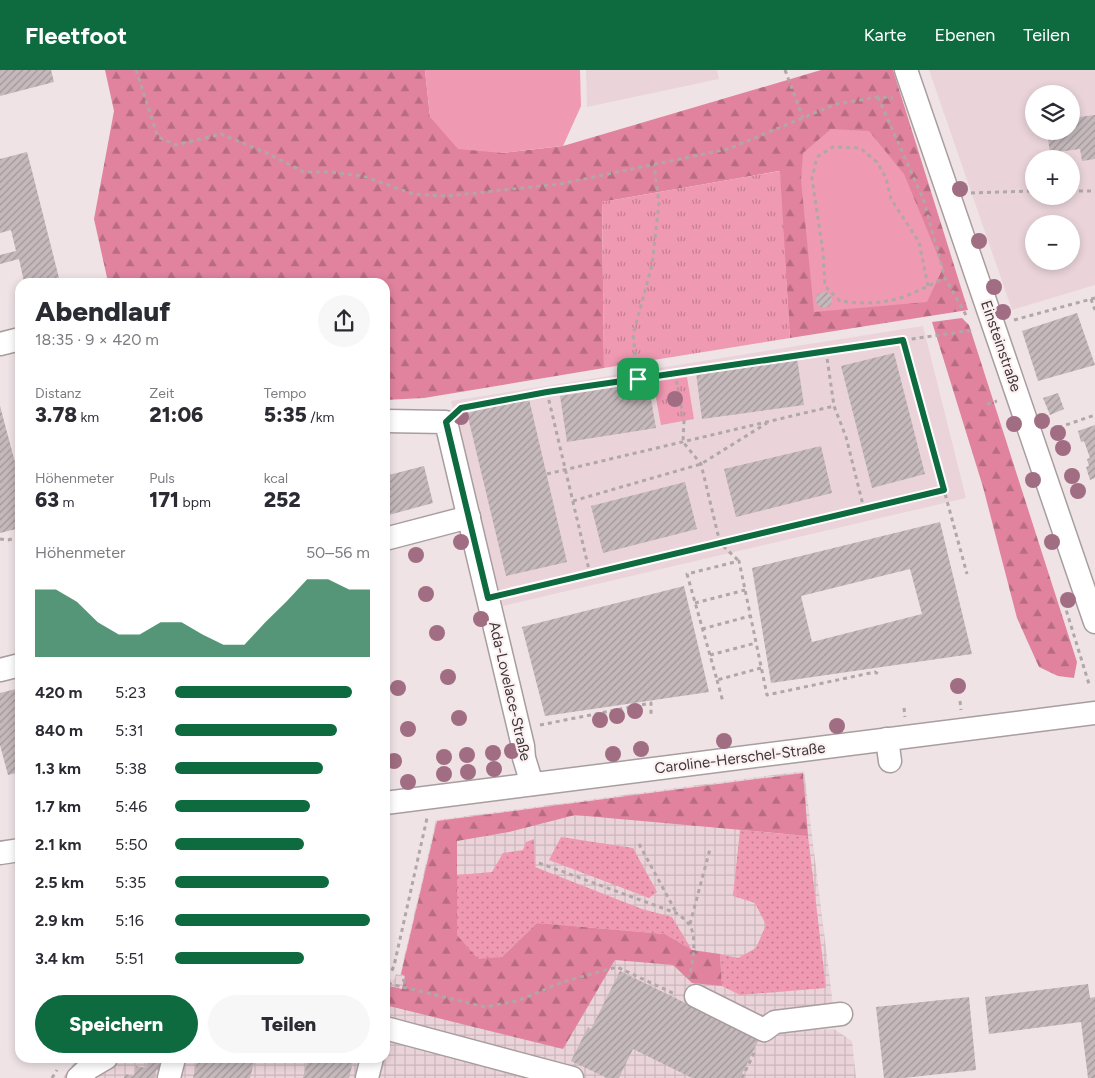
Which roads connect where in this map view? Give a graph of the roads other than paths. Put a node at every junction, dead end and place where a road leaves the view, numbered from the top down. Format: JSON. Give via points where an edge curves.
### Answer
{"nodes":[{"id":1,"x":906,"y":70,"type":"edge"},
{"id":2,"x":15,"y":340,"type":"edge"},
{"id":3,"x":0,"y":344,"type":"edge"},
{"id":4,"x":390,"y":421,"type":"edge"},
{"id":5,"x":469,"y":517,"type":"junction"},
{"id":6,"x":390,"y":538,"type":"edge"},
{"id":7,"x":1095,"y":622,"type":"edge"},
{"id":8,"x":15,"y":666,"type":"edge"},
{"id":9,"x":0,"y":670,"type":"edge"},
{"id":10,"x":1095,"y":712,"type":"edge"},
{"id":11,"x":532,"y":784,"type":"junction"},
{"id":12,"x":390,"y":802,"type":"edge"},
{"id":13,"x":15,"y":851,"type":"edge"},
{"id":14,"x":0,"y":853,"type":"edge"},
{"id":15,"x":696,"y":996,"type":"road end"},
{"id":16,"x":840,"y":1014,"type":"dead end"},
{"id":17,"x":390,"y":1029,"type":"edge"},
{"id":18,"x":98,"y":1063,"type":"edge"},
{"id":19,"x":173,"y":1063,"type":"edge"},
{"id":20,"x":371,"y":1063,"type":"edge"},
{"id":21,"x":78,"y":1078,"type":"edge"},
{"id":22,"x":169,"y":1078,"type":"edge"},
{"id":23,"x":367,"y":1078,"type":"edge"},
{"id":24,"x":572,"y":1078,"type":"edge"}],
"edges":[{"from":1,"to":7,"type":"street","name":"Einsteinstraße"},
{"from":2,"to":3,"type":"street"},
{"from":4,"to":5,"type":"street","name":"Ada-Lovelace-Straße","via":[[446,422]]},
{"from":5,"to":6,"type":"street"},
{"from":5,"to":11,"type":"street","name":"Ada-Lovelace-Straße"},
{"from":8,"to":9,"type":"street"},
{"from":10,"to":11,"type":"street","name":"Caroline-Herschel-Straße","via":[[888,750]]},
{"from":11,"to":12,"type":"street","name":"Caroline-Herschel-Straße"},
{"from":13,"to":14,"type":"street"},
{"from":15,"to":16,"type":"street","via":[[764,1030],[775,1022]]},
{"from":17,"to":24,"type":"street"},
{"from":18,"to":21,"type":"street"},
{"from":19,"to":22,"type":"street"},
{"from":20,"to":23,"type":"street"}]}
